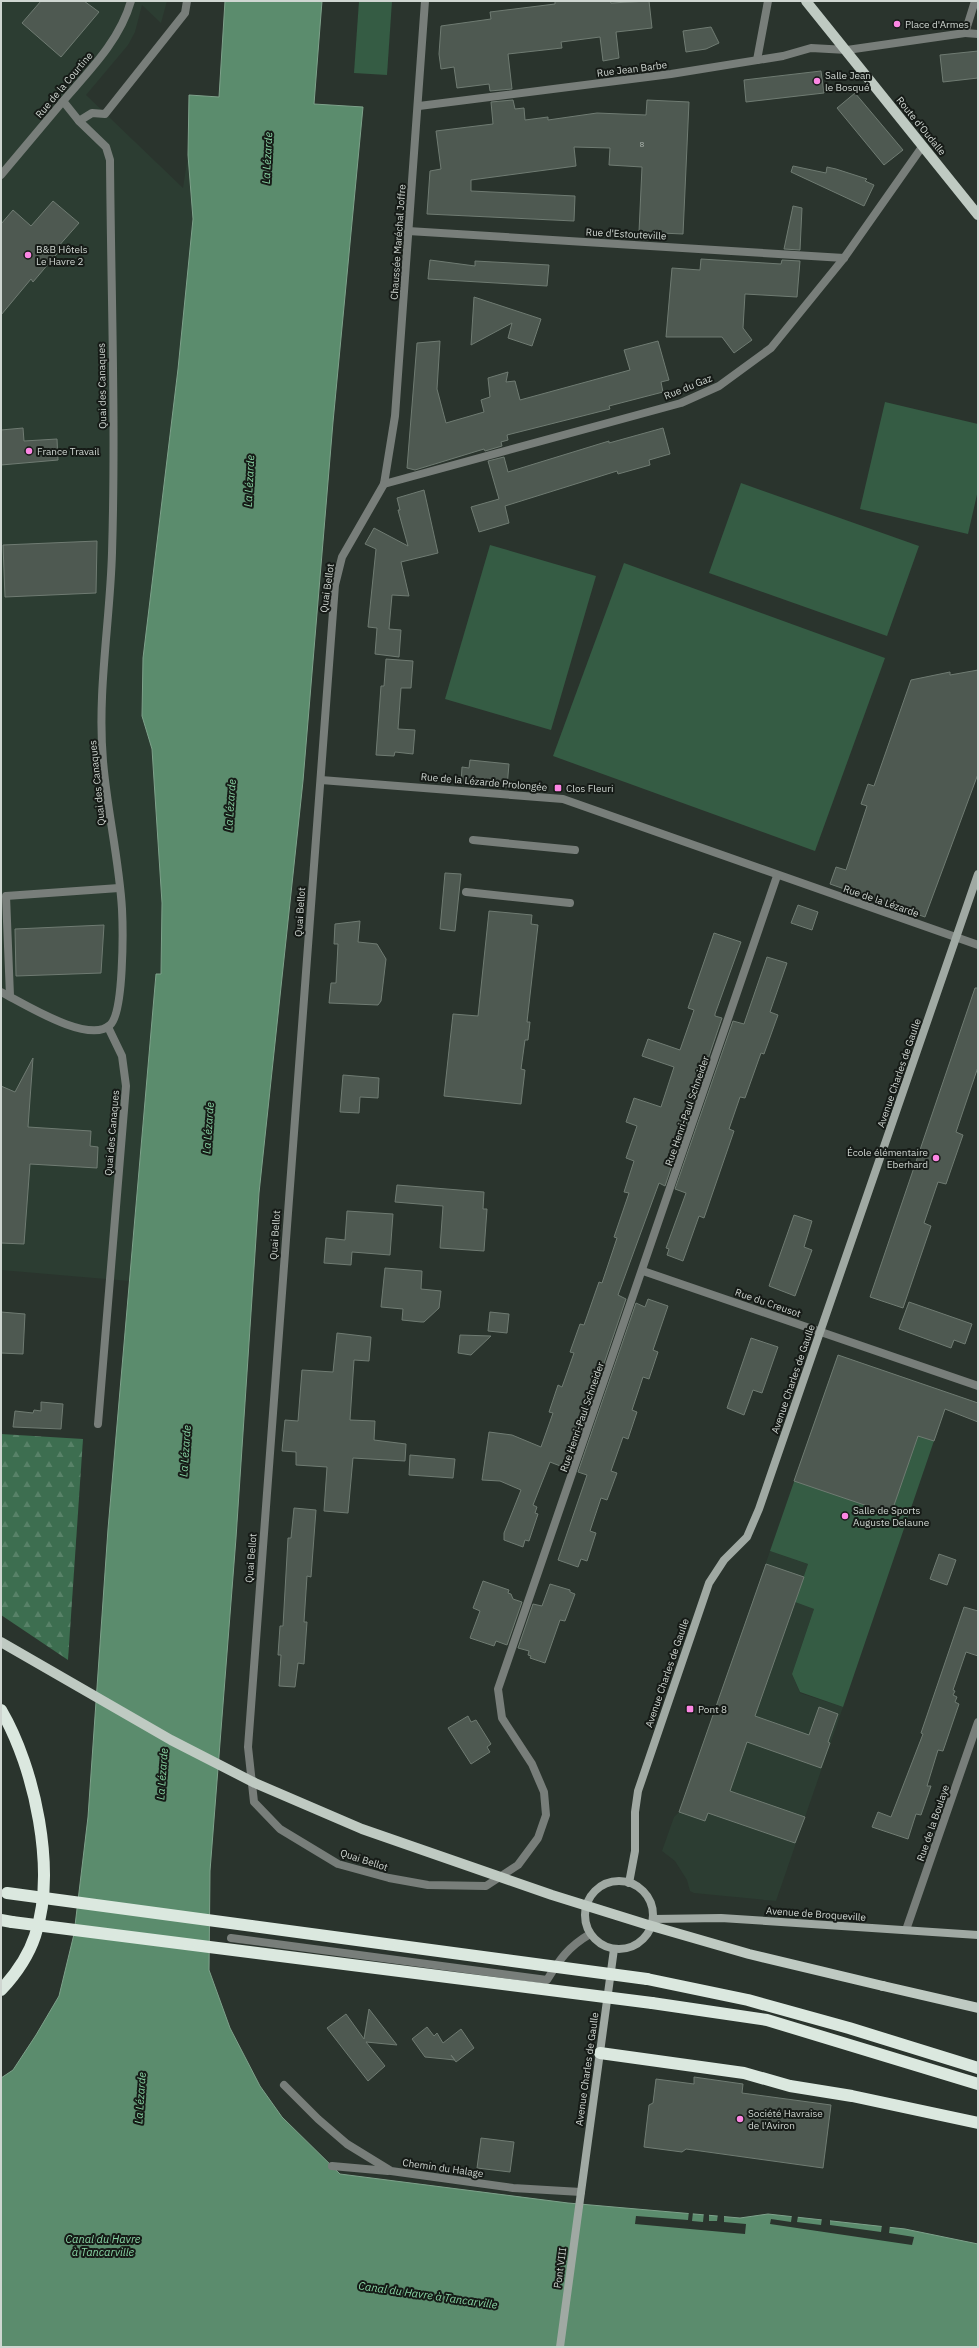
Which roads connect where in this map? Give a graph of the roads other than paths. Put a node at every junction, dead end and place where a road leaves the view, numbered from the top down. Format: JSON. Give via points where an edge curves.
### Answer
{"nodes":[{"id":1,"x":131,"y":1,"type":"edge"},
{"id":2,"x":187,"y":1,"type":"edge"},
{"id":3,"x":425,"y":1,"type":"edge"},
{"id":4,"x":768,"y":1,"type":"edge"},
{"id":5,"x":806,"y":1,"type":"edge"},
{"id":6,"x":975,"y":1,"type":"edge"},
{"id":7,"x":965,"y":33,"type":"junction"},
{"id":8,"x":978,"y":34,"type":"edge"},
{"id":9,"x":847,"y":50,"type":"junction"},
{"id":10,"x":757,"y":60,"type":"junction"},
{"id":11,"x":63,"y":101,"type":"junction"},
{"id":12,"x":419,"y":106,"type":"junction"},
{"id":13,"x":80,"y":121,"type":"junction"},
{"id":14,"x":922,"y":147,"type":"junction"},
{"id":15,"x":1,"y":175,"type":"edge"},
{"id":16,"x":978,"y":215,"type":"edge"},
{"id":17,"x":408,"y":231,"type":"junction"},
{"id":18,"x":844,"y":258,"type":"junction"},
{"id":19,"x":384,"y":484,"type":"junction"},
{"id":20,"x":321,"y":780,"type":"junction"},
{"id":21,"x":473,"y":840,"type":"dead end"},
{"id":22,"x":576,"y":850,"type":"dead end"},
{"id":23,"x":978,"y":874,"type":"edge"},
{"id":24,"x":777,"y":876,"type":"junction"},
{"id":25,"x":119,"y":888,"type":"junction"},
{"id":26,"x":466,"y":892,"type":"dead end"},
{"id":27,"x":570,"y":903,"type":"dead end"},
{"id":28,"x":956,"y":938,"type":"junction"},
{"id":29,"x":978,"y":945,"type":"edge"},
{"id":30,"x":1,"y":992,"type":"edge"},
{"id":31,"x":10,"y":996,"type":"junction"},
{"id":32,"x":108,"y":1028,"type":"junction"},
{"id":33,"x":643,"y":1271,"type":"junction"},
{"id":34,"x":820,"y":1332,"type":"junction"},
{"id":35,"x":978,"y":1386,"type":"edge"},
{"id":36,"x":98,"y":1424,"type":"dead end"},
{"id":37,"x":1,"y":1642,"type":"edge"},
{"id":38,"x":1,"y":1710,"type":"edge"},
{"id":39,"x":978,"y":1722,"type":"edge"},
{"id":40,"x":628,"y":1883,"type":"junction"},
{"id":41,"x":428,"y":1885,"type":"joint"},
{"id":42,"x":3,"y":1892,"type":"edge"},
{"id":43,"x":653,"y":1919,"type":"junction"},
{"id":44,"x":5,"y":1921,"type":"edge"},
{"id":45,"x":906,"y":1930,"type":"junction"},
{"id":46,"x":590,"y":1934,"type":"junction"},
{"id":47,"x":978,"y":1935,"type":"edge"},
{"id":48,"x":231,"y":1938,"type":"dead end"},
{"id":49,"x":614,"y":1949,"type":"junction"},
{"id":50,"x":1,"y":1990,"type":"edge"},
{"id":51,"x":978,"y":2008,"type":"edge"},
{"id":52,"x":600,"y":2053,"type":"junction"},
{"id":53,"x":978,"y":2068,"type":"edge"},
{"id":54,"x":978,"y":2084,"type":"edge"},
{"id":55,"x":284,"y":2086,"type":"dead end"},
{"id":56,"x":978,"y":2122,"type":"edge"},
{"id":57,"x":332,"y":2166,"type":"dead end"},
{"id":58,"x":391,"y":2171,"type":"junction"},
{"id":59,"x":581,"y":2192,"type":"junction"},
{"id":60,"x":560,"y":2347,"type":"edge"}],
"edges":[{"from":1,"to":11,"type":"street","name":"Rue de la Courtine","via":[[126,18],[115,37]]},
{"from":2,"to":13,"type":"street","via":[[185,13],[105,114],[92,114]]},
{"from":3,"to":12,"type":"street","name":"Chaussée Maréchal Joffre"},
{"from":4,"to":10,"type":"street"},
{"from":5,"to":9,"type":"main road","name":"Route d'Oudalle"},
{"from":6,"to":7,"type":"street"},
{"from":7,"to":8,"type":"street"},
{"from":7,"to":9,"type":"street"},
{"from":9,"to":10,"type":"street","name":"Rue Jean Barbe","via":[[811,48]]},
{"from":9,"to":14,"type":"main road","name":"Route d'Oudalle"},
{"from":10,"to":12,"type":"street","name":"Rue Jean Barbe","via":[[671,74]]},
{"from":11,"to":13,"type":"street","name":"Quai des Canaques"},
{"from":11,"to":15,"type":"street","name":"Rue de la Courtine"},
{"from":12,"to":17,"type":"street","name":"Chaussée Maréchal Joffre"},
{"from":13,"to":25,"type":"street","name":"Quai des Canaques","via":[[106,147],[110,160],[112,553],[102,719],[103,760]]},
{"from":14,"to":16,"type":"main road","name":"Route d'Oudalle"},
{"from":14,"to":18,"type":"street","name":"Rue du Gaz"},
{"from":17,"to":18,"type":"street","name":"Rue d'Estouteville"},
{"from":17,"to":19,"type":"street","name":"Chaussée Maréchal Joffre","via":[[395,416]]},
{"from":18,"to":19,"type":"street","name":"Rue du Gaz","via":[[771,348],[719,386],[681,403]]},
{"from":19,"to":20,"type":"street","name":"Quai Bellot","via":[[342,557],[335,585]]},
{"from":20,"to":24,"type":"street","name":"Rue de la Lézarde Prolongée","via":[[563,799]]},
{"from":20,"to":41,"type":"street","name":"Quai Bellot","via":[[248,1747],[254,1802],[280,1829],[338,1864],[389,1878]]},
{"from":21,"to":22,"type":"street"},
{"from":23,"to":28,"type":"street","name":"Avenue Charles de Gaulle"},
{"from":24,"to":28,"type":"street","name":"Rue de la Lézarde"},
{"from":24,"to":33,"type":"street","name":"Rue Henri-Paul Schneider"},
{"from":25,"to":31,"type":"street","via":[[6,896]]},
{"from":25,"to":32,"type":"street","name":"Quai des Canaques","via":[[122,909],[119,1005]]},
{"from":26,"to":27,"type":"street"},
{"from":28,"to":29,"type":"street","name":"Rue de la Lézarde"},
{"from":28,"to":34,"type":"street","name":"Avenue Charles de Gaulle"},
{"from":30,"to":31,"type":"street"},
{"from":31,"to":32,"type":"street","via":[[85,1031]]},
{"from":32,"to":36,"type":"street","name":"Quai des Canaques","via":[[122,1056],[126,1086]]},
{"from":33,"to":34,"type":"street","name":"Rue du Creusot"},
{"from":33,"to":41,"type":"street","name":"Rue Henri-Paul Schneider","via":[[498,1689],[502,1718],[532,1764],[544,1792],[546,1815],[538,1838],[518,1866],[486,1886]]},
{"from":34,"to":35,"type":"street","name":"Rue du Creusot"},
{"from":34,"to":40,"type":"street","name":"Avenue Charles de Gaulle","via":[[747,1538],[724,1560],[709,1583],[638,1791],[635,1851]]},
{"from":37,"to":51,"type":"main road","bridge":true,"via":[[171,1740],[255,1783],[362,1829],[552,1895],[645,1924],[749,1954]]},
{"from":38,"to":50,"type":"highway","via":[[15,1737],[32,1788],[38,1814],[44,1871],[41,1909],[35,1936],[18,1970]]},
{"from":39,"to":45,"type":"street","name":"Rue de la Boulaye"},
{"from":40,"to":43,"type":"street","via":[[637,1887],[649,1900]]},
{"from":40,"to":46,"type":"street","via":[[608,1883],[591,1895],[584,1914]]},
{"from":42,"to":53,"type":"highway","bridge":true,"via":[[647,1978],[755,2002]]},
{"from":43,"to":45,"type":"street","name":"Avenue de Broqueville","via":[[721,1918]]},
{"from":43,"to":49,"type":"street","via":[[646,1936],[640,1942],[632,1947]]},
{"from":44,"to":54,"type":"highway","bridge":true,"via":[[767,2020]]},
{"from":45,"to":47,"type":"street","name":"Avenue de Broqueville"},
{"from":46,"to":48,"type":"street","via":[[573,1944],[561,1957],[547,1980]]},
{"from":46,"to":49,"type":"street","via":[[600,1944]]},
{"from":49,"to":52,"type":"street","name":"Avenue Charles de Gaulle"},
{"from":52,"to":56,"type":"highway","via":[[744,2073],[790,2086]]},
{"from":52,"to":59,"type":"street","name":"Avenue Charles de Gaulle"},
{"from":55,"to":58,"type":"street","name":"Chemin du Halage","via":[[347,2144]]},
{"from":57,"to":58,"type":"street"},
{"from":58,"to":59,"type":"street","name":"Chemin du Halage","via":[[513,2188]]},
{"from":59,"to":60,"type":"street","name":"Pont VIII"}]}
